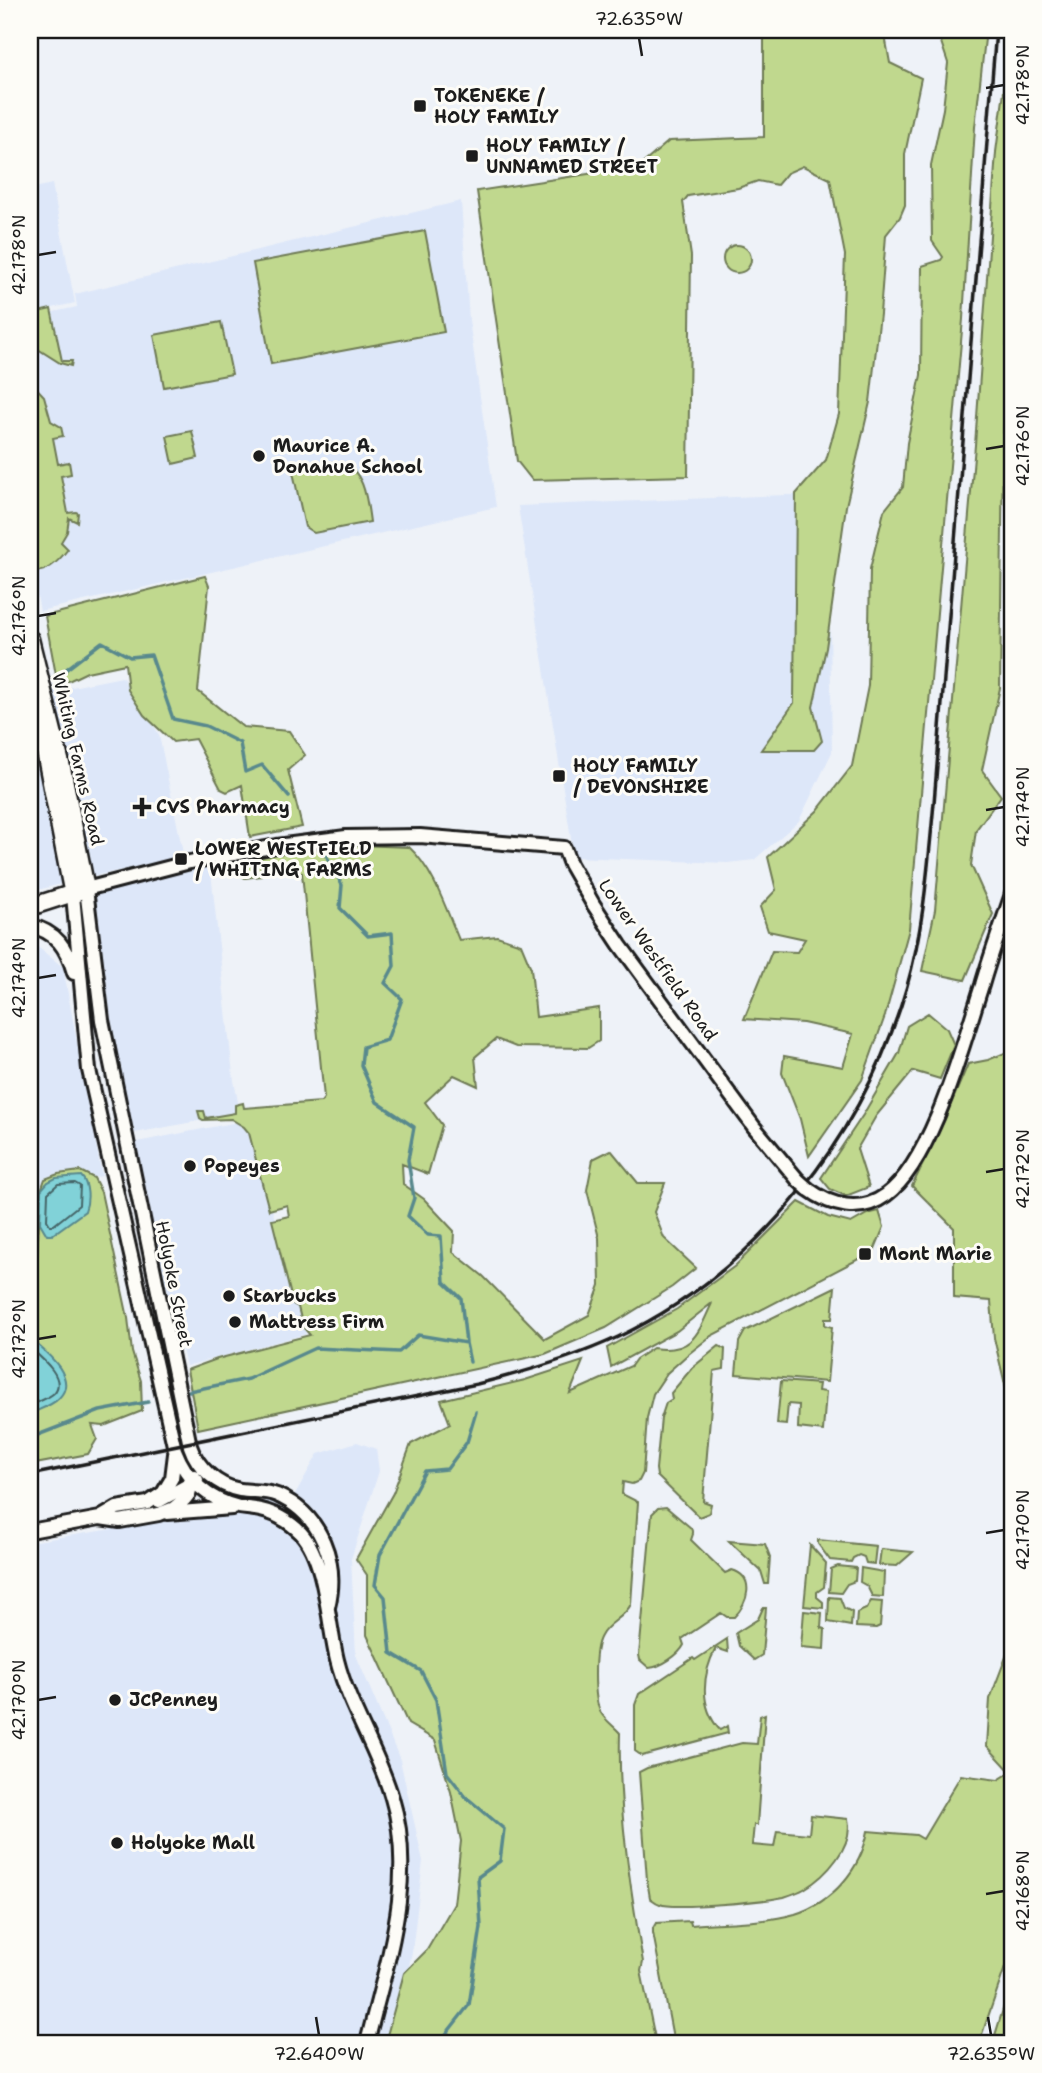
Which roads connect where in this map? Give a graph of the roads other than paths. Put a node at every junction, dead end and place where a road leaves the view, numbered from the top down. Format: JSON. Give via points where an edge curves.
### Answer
{"nodes":[{"id":1,"x":30,"y":639,"type":"edge"},
{"id":2,"x":30,"y":672,"type":"edge"},
{"id":3,"x":79,"y":892,"type":"junction"},
{"id":4,"x":1012,"y":894,"type":"edge"},
{"id":5,"x":30,"y":907,"type":"edge"},
{"id":6,"x":30,"y":926,"type":"edge"},
{"id":7,"x":81,"y":1000,"type":"junction"},
{"id":8,"x":174,"y":1450,"type":"junction"},
{"id":9,"x":199,"y":1462,"type":"junction"},
{"id":10,"x":213,"y":1478,"type":"junction"},
{"id":11,"x":193,"y":1480,"type":"junction"},
{"id":12,"x":148,"y":1503,"type":"junction"},
{"id":13,"x":241,"y":1508,"type":"junction"},
{"id":14,"x":159,"y":1514,"type":"junction"},
{"id":15,"x":100,"y":1518,"type":"junction"},
{"id":16,"x":30,"y":1531,"type":"edge"},
{"id":17,"x":328,"y":1607,"type":"junction"},
{"id":18,"x":367,"y":2043,"type":"edge"}],
"edges":[{"from":1,"to":3,"type":"main road","name":"Whiting Farms Road","via":[[62,768]]},
{"from":2,"to":3,"type":"main road","name":"Whiting Farms Road"},
{"from":3,"to":4,"type":"street","name":"Lower Westfield Road","via":[[190,862],[337,838],[420,836],[564,848],[620,946],[754,1128],[803,1185],[840,1206],[859,1206],[887,1195],[907,1171],[933,1125]]},
{"from":3,"to":5,"type":"main road","name":"Lower Westfield Road"},
{"from":3,"to":7,"type":"street","name":"Holyoke Street"},
{"from":3,"to":9,"type":"street","name":"Holyoke Street","via":[[176,1385],[190,1446]]},
{"from":6,"to":7,"type":"street","via":[[52,934],[62,944]]},
{"from":7,"to":8,"type":"street","name":"Holyoke Street","via":[[104,1144]]},
{"from":8,"to":11,"type":"street","name":"Holyoke Street"},
{"from":8,"to":12,"type":"street","via":[[170,1483]]},
{"from":9,"to":10,"type":"street","name":"Holyoke Street"},
{"from":9,"to":11,"type":"street"},
{"from":10,"to":11,"type":"street"},
{"from":10,"to":17,"type":"street","name":"Holyoke Street","via":[[230,1488],[278,1496],[307,1518],[328,1550],[332,1590]]},
{"from":11,"to":12,"type":"street","via":[[164,1499]]},
{"from":11,"to":13,"type":"street","name":"Holyoke Street","via":[[208,1496]]},
{"from":11,"to":14,"type":"street","via":[[185,1499]]},
{"from":12,"to":15,"type":"street","via":[[117,1508]]},
{"from":13,"to":14,"type":"street"},
{"from":13,"to":17,"type":"street","name":"Holyoke Street","via":[[279,1517],[307,1540]]},
{"from":14,"to":15,"type":"street","via":[[120,1521]]},
{"from":15,"to":16,"type":"street"},
{"from":17,"to":18,"type":"street","name":"Holyoke Street","via":[[340,1671],[393,1801],[402,1876],[397,1923]]}]}
